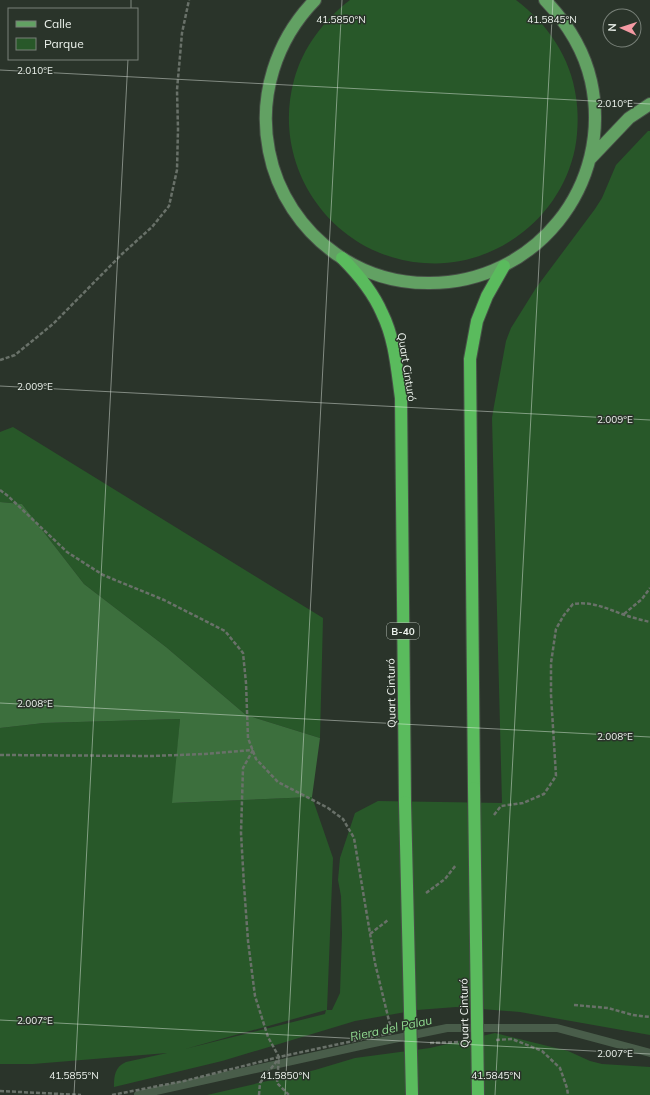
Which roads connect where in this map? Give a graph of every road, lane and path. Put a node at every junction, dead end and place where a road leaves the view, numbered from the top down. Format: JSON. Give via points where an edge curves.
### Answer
{"nodes":[{"id":1,"x":189,"y":0,"type":"edge"},
{"id":2,"x":315,"y":0,"type":"edge"},
{"id":3,"x":545,"y":0,"type":"edge"},
{"id":4,"x":650,"y":104,"type":"edge"},
{"id":5,"x":590,"y":160,"type":"junction"},
{"id":6,"x":342,"y":258,"type":"junction"},
{"id":7,"x":504,"y":266,"type":"junction"},
{"id":8,"x":0,"y":360,"type":"edge"},
{"id":9,"x":0,"y":490,"type":"edge"},
{"id":10,"x":650,"y":588,"type":"edge"},
{"id":11,"x":624,"y":615,"type":"junction"},
{"id":12,"x":650,"y":622,"type":"edge"},
{"id":13,"x":253,"y":750,"type":"junction"},
{"id":14,"x":0,"y":755,"type":"edge"},
{"id":15,"x":492,"y":819,"type":"dead end"},
{"id":16,"x":459,"y":861,"type":"dead end"},
{"id":17,"x":426,"y":893,"type":"dead end"},
{"id":18,"x":388,"y":920,"type":"dead end"},
{"id":19,"x":370,"y":934,"type":"junction"},
{"id":20,"x":574,"y":1005,"type":"dead end"},
{"id":21,"x":650,"y":1017,"type":"edge"},
{"id":22,"x":392,"y":1033,"type":"junction"},
{"id":23,"x":396,"y":1038,"type":"dead end"},
{"id":24,"x":489,"y":1040,"type":"dead end"},
{"id":25,"x":466,"y":1041,"type":"dead end"},
{"id":26,"x":429,"y":1043,"type":"dead end"},
{"id":27,"x":279,"y":1057,"type":"junction"},
{"id":28,"x":0,"y":1091,"type":"edge"},
{"id":29,"x":81,"y":1095,"type":"edge"},
{"id":30,"x":112,"y":1095,"type":"edge"},
{"id":31,"x":259,"y":1095,"type":"edge"},
{"id":32,"x":289,"y":1095,"type":"edge"},
{"id":33,"x":412,"y":1095,"type":"edge"},
{"id":34,"x":478,"y":1095,"type":"edge"},
{"id":35,"x":568,"y":1095,"type":"edge"}],
"edges":[{"from":1,"to":8,"type":"path","via":[[182,33],[176,90],[177,170],[169,206],[152,227],[52,324],[16,355]]},
{"from":2,"to":6,"type":"main road","via":[[303,12],[286,38],[274,67],[267,97],[266,129],[270,159],[288,202],[312,233]]},
{"from":3,"to":5,"type":"main road","via":[[573,36],[591,80],[595,128]]},
{"from":4,"to":5,"type":"main road","via":[[629,118]]},
{"from":5,"to":7,"type":"main road","via":[[576,196],[554,227],[526,253]]},
{"from":6,"to":7,"type":"main road","via":[[380,276],[436,284],[464,280]]},
{"from":6,"to":33,"type":"highway","name":"Quart Cinturó","number":"B-40","bridge":true,"via":[[368,288],[382,313],[390,335],[401,398],[405,802]]},
{"from":7,"to":34,"type":"highway","name":"Quart Cinturó","bridge":true,"via":[[487,296],[477,321],[470,359]]},
{"from":9,"to":13,"type":"path","via":[[67,552],[103,575],[164,600],[225,630],[243,653],[248,738]]},
{"from":10,"to":11,"type":"path"},
{"from":11,"to":12,"type":"path"},
{"from":11,"to":15,"type":"path","via":[[594,604],[582,603],[573,604],[564,615],[556,629],[551,663],[556,776],[544,794],[522,803],[501,806]]},
{"from":13,"to":14,"type":"path","via":[[151,756]]},
{"from":13,"to":19,"type":"path","via":[[256,759],[278,782],[328,808],[343,819],[354,838]]},
{"from":13,"to":27,"type":"path","via":[[243,768],[241,833],[248,934],[255,996],[268,1037]]},
{"from":16,"to":17,"type":"path","via":[[445,880]]},
{"from":18,"to":19,"type":"path"},
{"from":19,"to":22,"type":"path"},
{"from":20,"to":21,"type":"path","via":[[608,1008]]},
{"from":22,"to":23,"type":"path"},
{"from":22,"to":27,"type":"path"},
{"from":24,"to":35,"type":"path","via":[[512,1039],[542,1050],[560,1068]]},
{"from":25,"to":26,"type":"path"},
{"from":27,"to":30,"type":"path","via":[[184,1081]]},
{"from":27,"to":31,"type":"path","via":[[260,1083]]},
{"from":27,"to":32,"type":"path","via":[[277,1083]]},
{"from":28,"to":29,"type":"path"}]}
